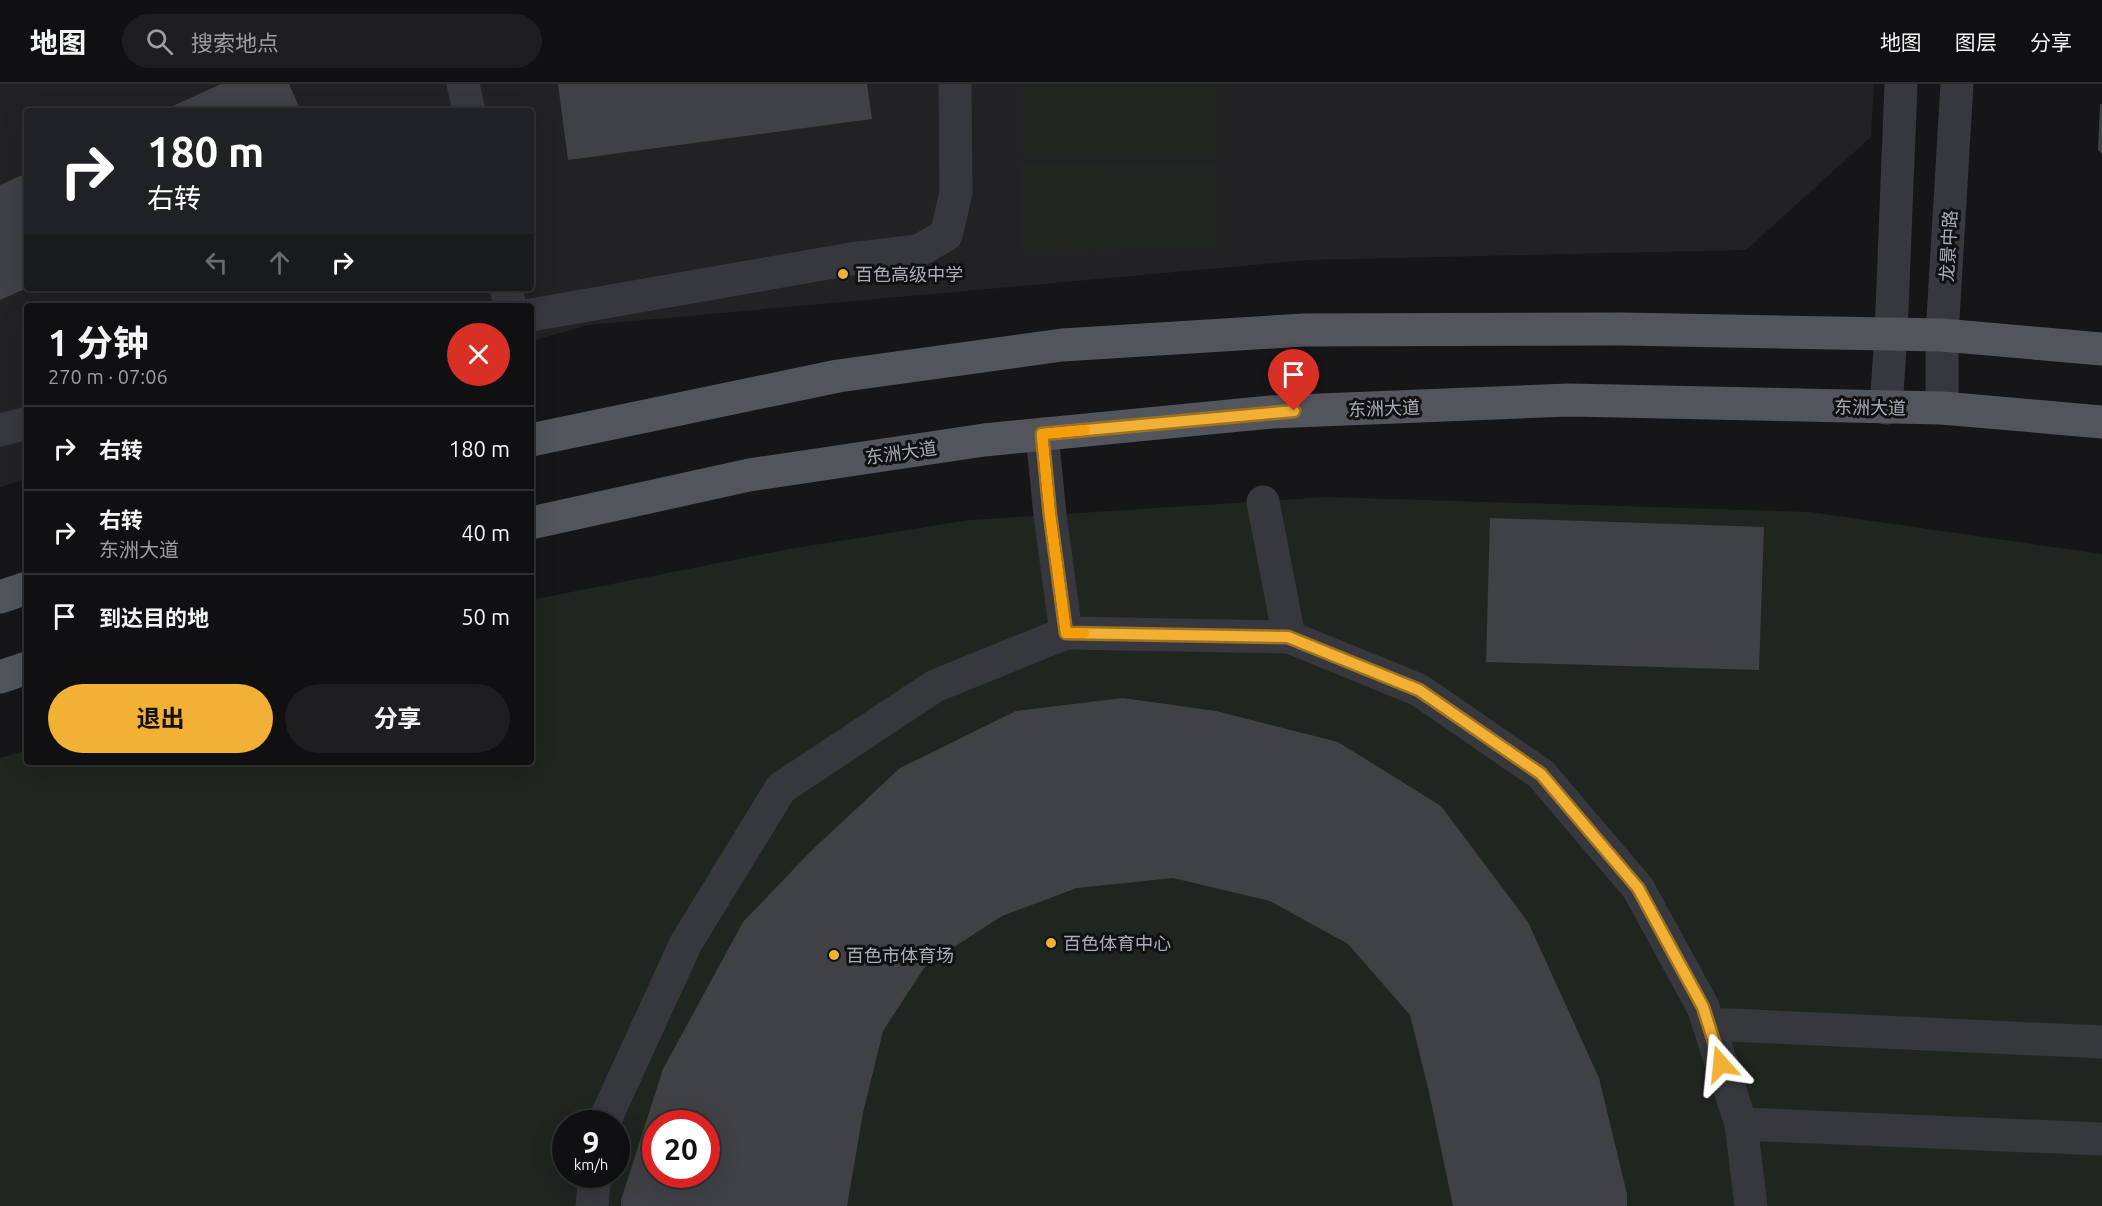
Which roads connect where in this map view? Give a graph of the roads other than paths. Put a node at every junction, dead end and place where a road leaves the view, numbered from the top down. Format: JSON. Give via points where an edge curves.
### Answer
{"nodes":[{"id":1,"x":463,"y":84,"type":"edge"},
{"id":2,"x":955,"y":84,"type":"edge"},
{"id":3,"x":1901,"y":84,"type":"edge"},
{"id":4,"x":1957,"y":84,"type":"edge"},
{"id":5,"x":468,"y":108,"type":"edge"},
{"id":6,"x":534,"y":314,"type":"edge"},
{"id":7,"x":1891,"y":334,"type":"junction"},
{"id":8,"x":1942,"y":335,"type":"junction"},
{"id":9,"x":2102,"y":349,"type":"edge"},
{"id":10,"x":1886,"y":408,"type":"junction"},
{"id":11,"x":1942,"y":408,"type":"junction"},
{"id":12,"x":2102,"y":422,"type":"edge"},
{"id":13,"x":24,"y":424,"type":"edge"},
{"id":14,"x":0,"y":430,"type":"edge"},
{"id":15,"x":1042,"y":434,"type":"junction"},
{"id":16,"x":534,"y":439,"type":"edge"},
{"id":17,"x":1263,"y":502,"type":"dead end"},
{"id":18,"x":534,"y":522,"type":"edge"},
{"id":19,"x":24,"y":589,"type":"edge"},
{"id":20,"x":0,"y":597,"type":"edge"},
{"id":21,"x":1066,"y":633,"type":"junction"},
{"id":22,"x":1288,"y":637,"type":"junction"},
{"id":23,"x":24,"y":669,"type":"edge"},
{"id":24,"x":0,"y":677,"type":"edge"},
{"id":25,"x":1708,"y":1024,"type":"junction"},
{"id":26,"x":2102,"y":1042,"type":"edge"},
{"id":27,"x":609,"y":1110,"type":"edge"},
{"id":28,"x":1741,"y":1124,"type":"junction"},
{"id":29,"x":2102,"y":1139,"type":"edge"},
{"id":30,"x":594,"y":1188,"type":"edge"},
{"id":31,"x":592,"y":1206,"type":"edge"},
{"id":32,"x":1751,"y":1206,"type":"edge"}],
"edges":[{"from":1,"to":5,"type":"street"},
{"from":2,"to":6,"type":"street","via":[[956,193],[946,235],[918,251],[851,259]]},
{"from":3,"to":7,"type":"street"},
{"from":4,"to":8,"type":"street","name":"龙景中路"},
{"from":7,"to":8,"type":"main road"},
{"from":7,"to":10,"type":"street"},
{"from":7,"to":16,"type":"main road","via":[[1623,329],[1304,330],[1062,345],[838,376]]},
{"from":8,"to":9,"type":"main road"},
{"from":8,"to":11,"type":"street","name":"龙景中路"},
{"from":10,"to":11,"type":"main road","name":"东洲大道"},
{"from":10,"to":15,"type":"main road","name":"东洲大道","via":[[1569,400],[1271,412]]},
{"from":11,"to":12,"type":"main road","name":"东洲大道"},
{"from":13,"to":14,"type":"street"},
{"from":15,"to":18,"type":"main road","name":"东洲大道","via":[[749,475]]},
{"from":15,"to":21,"type":"street"},
{"from":17,"to":22,"type":"street"},
{"from":19,"to":20,"type":"main road"},
{"from":21,"to":22,"type":"street"},
{"from":21,"to":27,"type":"street","via":[[935,686],[781,788],[686,943]]},
{"from":22,"to":25,"type":"street","via":[[1419,690],[1541,774],[1638,888],[1703,1007]]},
{"from":23,"to":24,"type":"main road"},
{"from":25,"to":26,"type":"street"},
{"from":25,"to":28,"type":"street"},
{"from":28,"to":29,"type":"street"},
{"from":28,"to":32,"type":"street"},
{"from":30,"to":31,"type":"street"}]}
